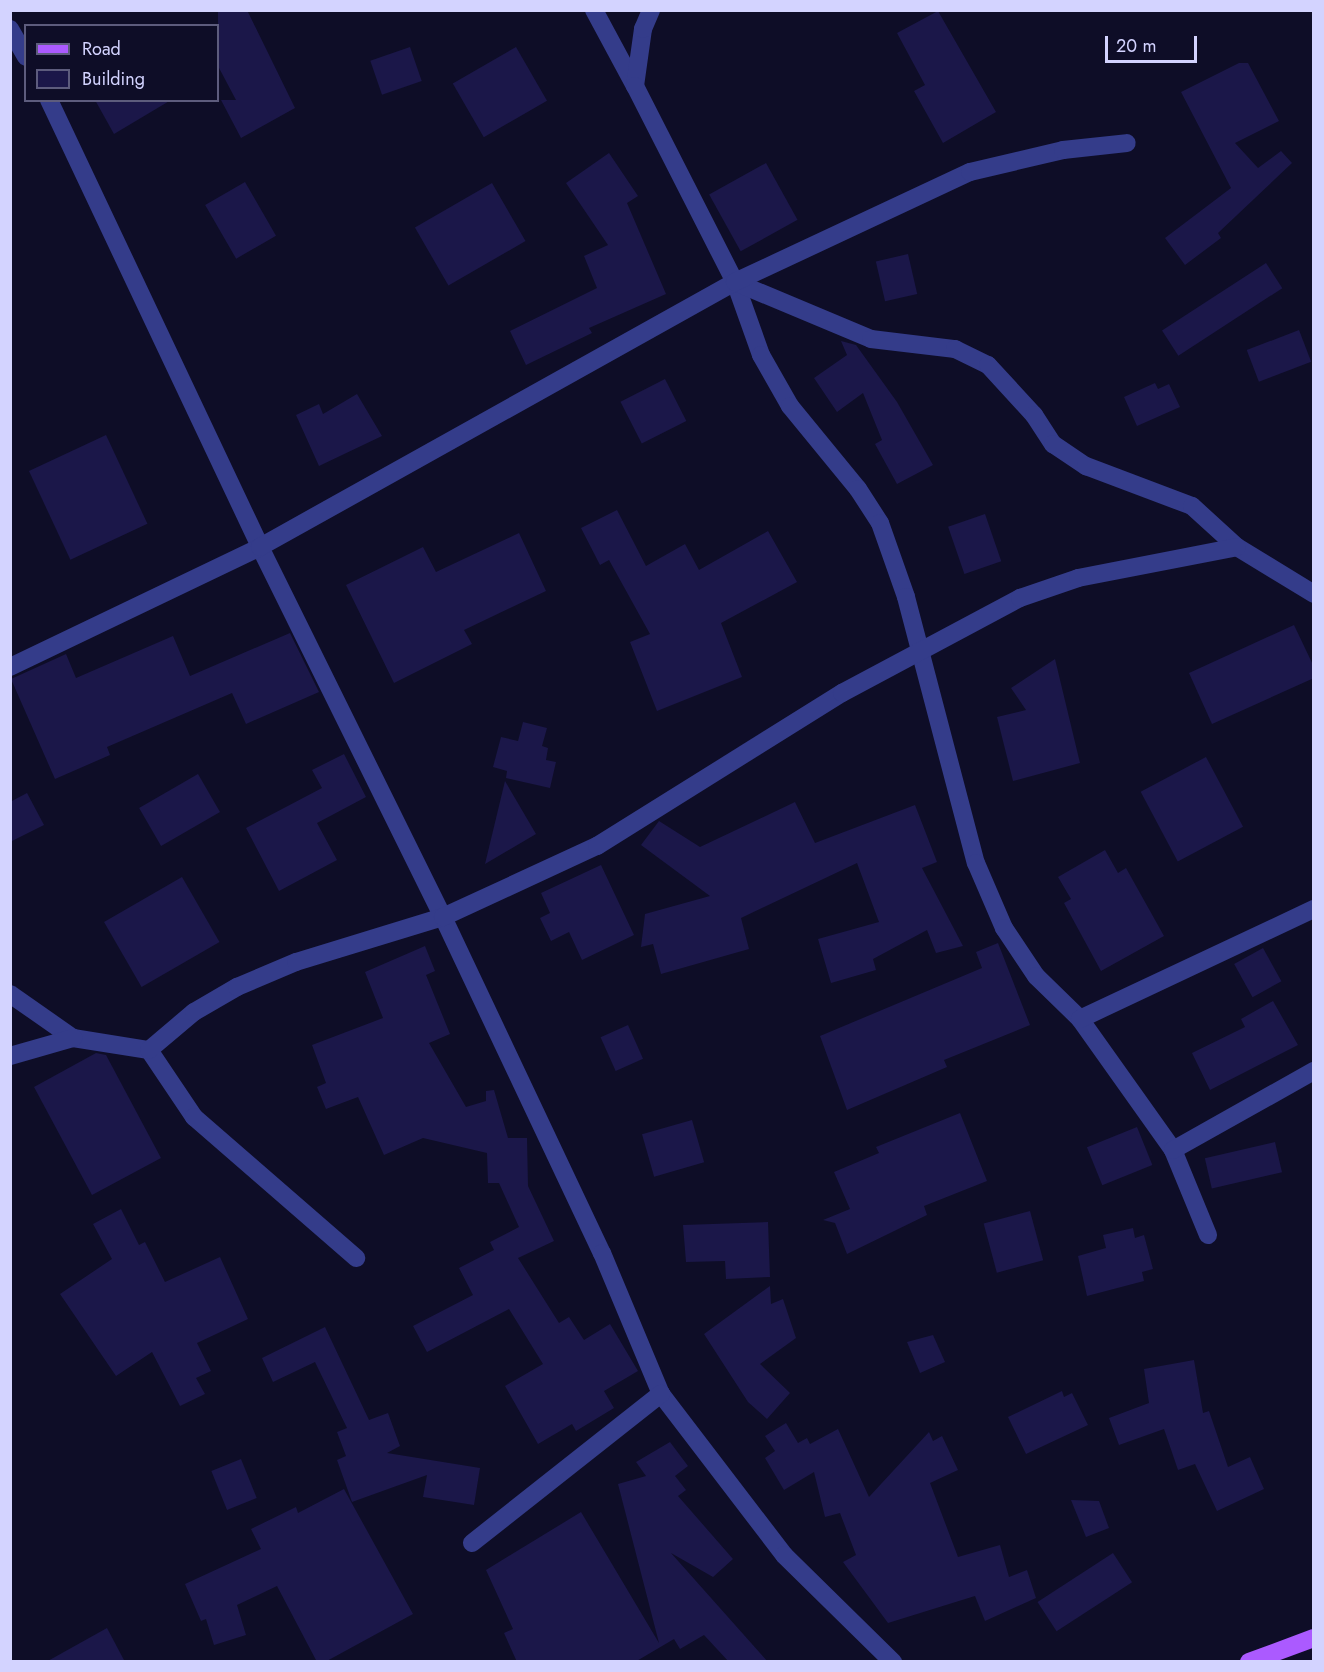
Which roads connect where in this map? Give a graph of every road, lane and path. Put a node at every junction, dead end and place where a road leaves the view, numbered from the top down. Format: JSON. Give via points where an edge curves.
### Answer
{"nodes":[{"id":1,"x":594,"y":10,"type":"edge"},
{"id":2,"x":651,"y":10,"type":"edge"},
{"id":3,"x":10,"y":29,"type":"edge"},
{"id":4,"x":24,"y":54,"type":"edge"},
{"id":5,"x":635,"y":86,"type":"junction"},
{"id":6,"x":50,"y":102,"type":"edge"},
{"id":7,"x":1127,"y":143,"type":"dead end"},
{"id":8,"x":735,"y":282,"type":"junction"},
{"id":9,"x":260,"y":547,"type":"junction"},
{"id":10,"x":1237,"y":547,"type":"junction"},
{"id":11,"x":1314,"y":594,"type":"edge"},
{"id":12,"x":917,"y":650,"type":"junction"},
{"id":13,"x":10,"y":667,"type":"edge"},
{"id":14,"x":1314,"y":909,"type":"edge"},
{"id":15,"x":444,"y":916,"type":"junction"},
{"id":16,"x":10,"y":994,"type":"edge"},
{"id":17,"x":1080,"y":1019,"type":"junction"},
{"id":18,"x":73,"y":1038,"type":"junction"},
{"id":19,"x":149,"y":1050,"type":"junction"},
{"id":20,"x":10,"y":1056,"type":"edge"},
{"id":21,"x":1314,"y":1071,"type":"edge"},
{"id":22,"x":1173,"y":1150,"type":"junction"},
{"id":23,"x":1208,"y":1235,"type":"dead end"},
{"id":24,"x":356,"y":1258,"type":"dead end"},
{"id":25,"x":661,"y":1394,"type":"junction"},
{"id":26,"x":472,"y":1542,"type":"dead end"},
{"id":27,"x":1314,"y":1638,"type":"edge"},
{"id":28,"x":893,"y":1662,"type":"edge"},
{"id":29,"x":1249,"y":1662,"type":"edge"}],
"edges":[{"from":1,"to":5,"type":"street"},
{"from":2,"to":5,"type":"street","via":[[643,29]]},
{"from":3,"to":4,"type":"street"},
{"from":5,"to":8,"type":"street"},
{"from":6,"to":9,"type":"street"},
{"from":7,"to":8,"type":"street","via":[[1063,150],[970,172]]},
{"from":8,"to":9,"type":"street"},
{"from":8,"to":10,"type":"street","via":[[871,339],[955,350],[988,365],[1034,415],[1053,444],[1086,466],[1192,506]]},
{"from":8,"to":12,"type":"street","via":[[761,356],[790,406],[858,489],[880,523],[906,597]]},
{"from":9,"to":13,"type":"street"},
{"from":9,"to":15,"type":"street"},
{"from":10,"to":11,"type":"street"},
{"from":10,"to":12,"type":"street","via":[[1078,578],[1020,598]]},
{"from":12,"to":15,"type":"street","via":[[597,846]]},
{"from":12,"to":17,"type":"street","via":[[976,862],[1004,928],[1036,976]]},
{"from":14,"to":17,"type":"street"},
{"from":15,"to":19,"type":"street","via":[[296,962],[237,987],[194,1012]]},
{"from":15,"to":25,"type":"street","via":[[602,1253]]},
{"from":16,"to":18,"type":"street"},
{"from":17,"to":22,"type":"street"},
{"from":18,"to":19,"type":"street"},
{"from":18,"to":20,"type":"street"},
{"from":19,"to":24,"type":"street","via":[[194,1117]]},
{"from":21,"to":22,"type":"street"},
{"from":22,"to":23,"type":"street"},
{"from":25,"to":26,"type":"street"},
{"from":25,"to":28,"type":"street","via":[[784,1555]]},
{"from":27,"to":29,"type":"main road"}]}
